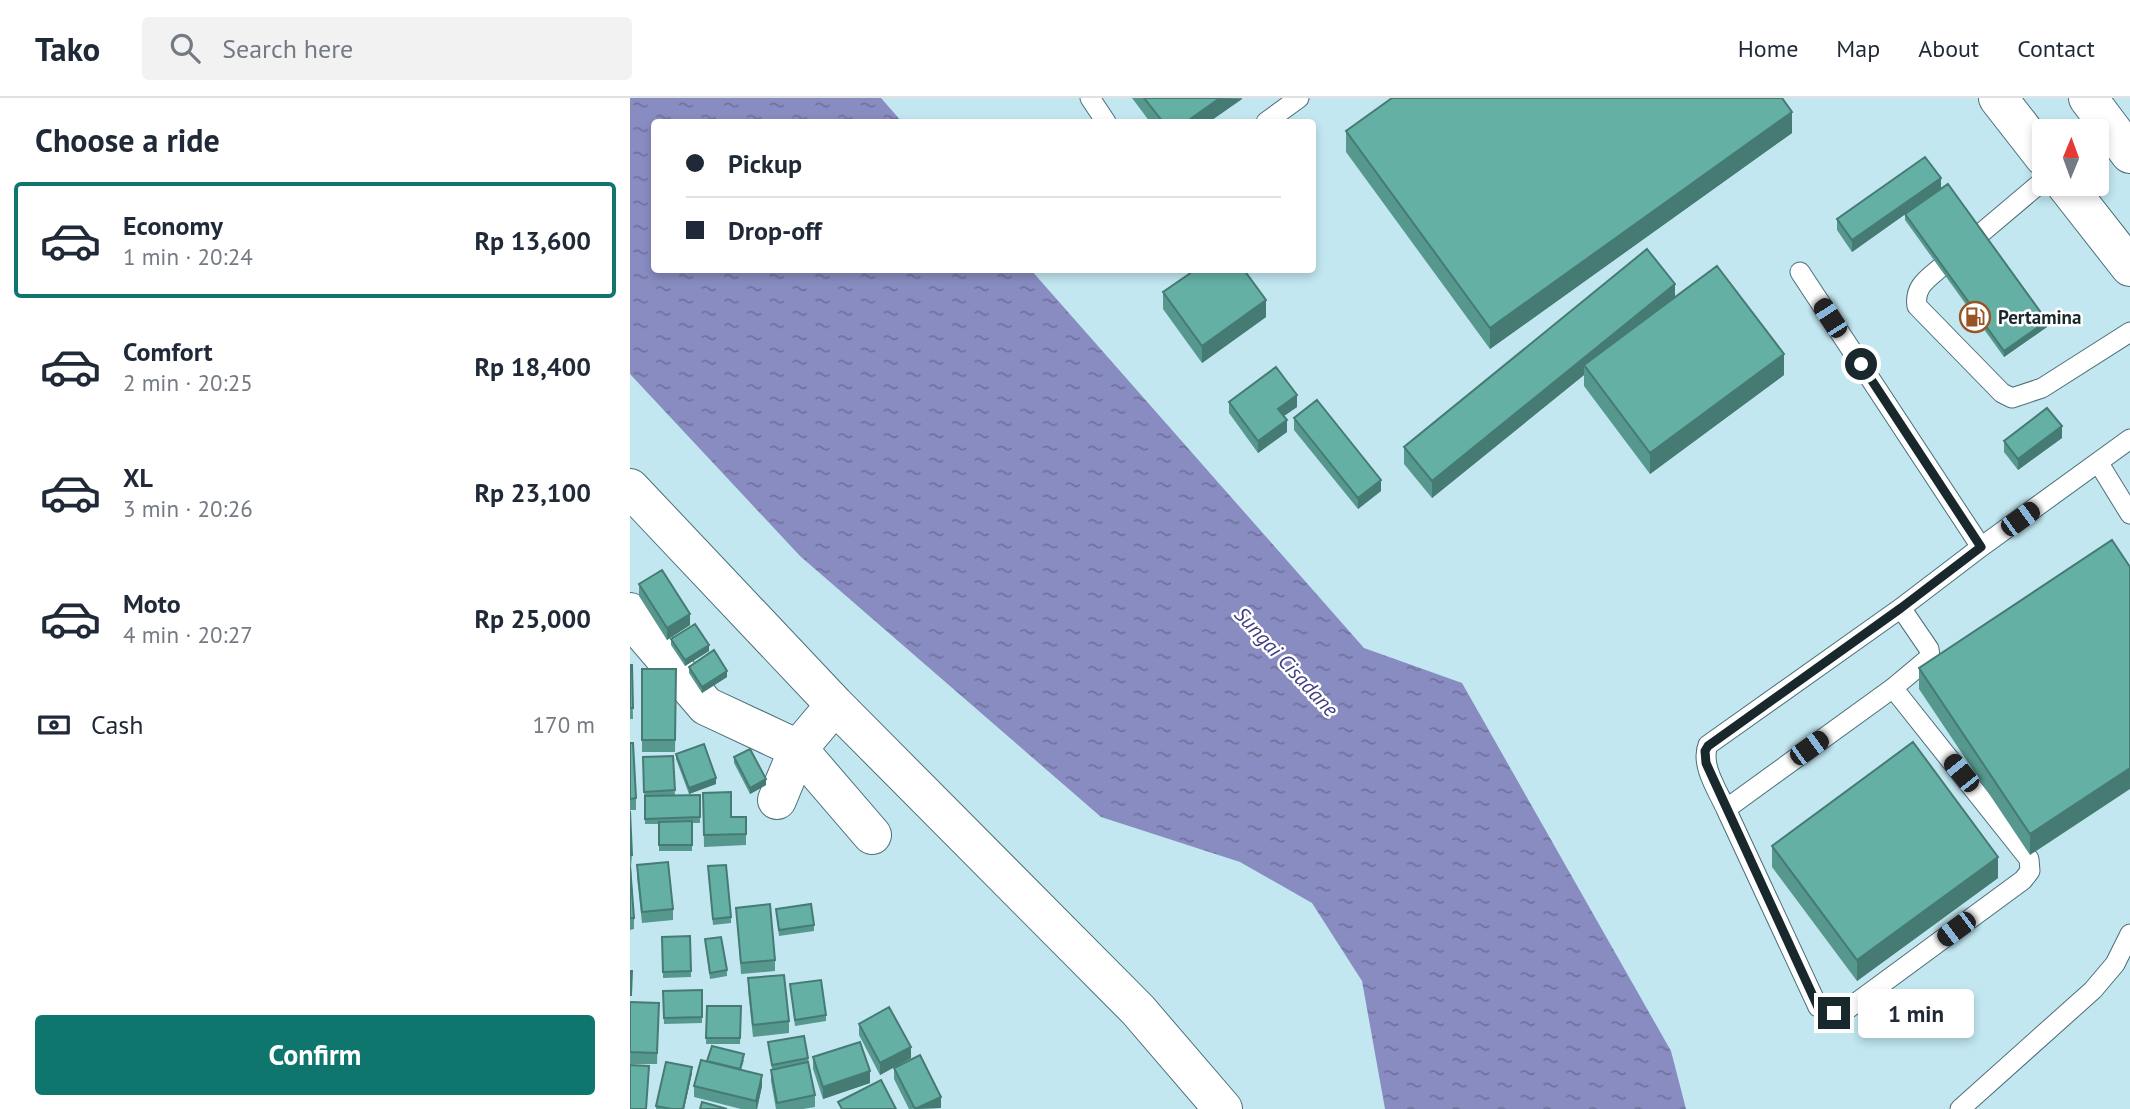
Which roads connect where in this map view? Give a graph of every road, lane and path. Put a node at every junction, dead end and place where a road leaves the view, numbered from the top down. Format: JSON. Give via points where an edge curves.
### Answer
{"nodes":[{"id":1,"x":1090,"y":98,"type":"edge"},
{"id":2,"x":1299,"y":98,"type":"edge"},
{"id":3,"x":1998,"y":98,"type":"edge"},
{"id":4,"x":2088,"y":98,"type":"edge"},
{"id":5,"x":1105,"y":119,"type":"edge"},
{"id":6,"x":1270,"y":119,"type":"edge"},
{"id":7,"x":2032,"y":142,"type":"edge"},
{"id":8,"x":2130,"y":154,"type":"edge"},
{"id":9,"x":2032,"y":190,"type":"edge"},
{"id":10,"x":2074,"y":196,"type":"edge"},
{"id":11,"x":1980,"y":234,"type":"edge"},
{"id":12,"x":2130,"y":267,"type":"edge"},
{"id":13,"x":1940,"y":268,"type":"edge"},
{"id":14,"x":1800,"y":272,"type":"dead end"},
{"id":15,"x":2130,"y":332,"type":"edge"},
{"id":16,"x":2130,"y":439,"type":"edge"},
{"id":17,"x":2098,"y":463,"type":"junction"},
{"id":18,"x":630,"y":488,"type":"edge"},
{"id":19,"x":2130,"y":514,"type":"edge"},
{"id":20,"x":1981,"y":547,"type":"junction"},
{"id":21,"x":1901,"y":608,"type":"junction"},
{"id":22,"x":630,"y":612,"type":"edge"},
{"id":23,"x":1893,"y":688,"type":"junction"},
{"id":24,"x":835,"y":705,"type":"junction"},
{"id":25,"x":798,"y":749,"type":"junction"},
{"id":26,"x":777,"y":800,"type":"dead end"},
{"id":27,"x":1726,"y":809,"type":"junction"},
{"id":28,"x":873,"y":835,"type":"dead end"},
{"id":29,"x":2130,"y":934,"type":"edge"},
{"id":30,"x":1219,"y":1108,"type":"edge"},
{"id":31,"x":1961,"y":1109,"type":"edge"}],
"edges":[{"from":1,"to":5,"type":"lane"},
{"from":2,"to":6,"type":"lane"},
{"from":3,"to":7,"type":"street"},
{"from":4,"to":8,"type":"street"},
{"from":9,"to":11,"type":"lane"},
{"from":10,"to":12,"type":"street"},
{"from":13,"to":15,"type":"lane","via":[[1922,284],[1917,306],[2012,398],[2042,388]]},
{"from":14,"to":20,"type":"lane"},
{"from":16,"to":17,"type":"lane"},
{"from":17,"to":19,"type":"lane"},
{"from":17,"to":20,"type":"lane"},
{"from":18,"to":24,"type":"street"},
{"from":20,"to":21,"type":"lane"},
{"from":21,"to":23,"type":"lane","via":[[1931,653]]},
{"from":21,"to":27,"type":"lane","via":[[1708,746],[1706,763]]},
{"from":22,"to":25,"type":"street","via":[[706,706]]},
{"from":23,"to":27,"type":"lane"},
{"from":23,"to":27,"type":"lane","via":[[2029,859],[2030,871],[1845,1011],[1834,1013],[1818,1007]]},
{"from":24,"to":25,"type":"street"},
{"from":24,"to":30,"type":"street","via":[[1139,1010]]},
{"from":25,"to":26,"type":"street"},
{"from":25,"to":28,"type":"street"},
{"from":29,"to":31,"type":"lane","via":[[2115,964],[2093,990]]}]}
